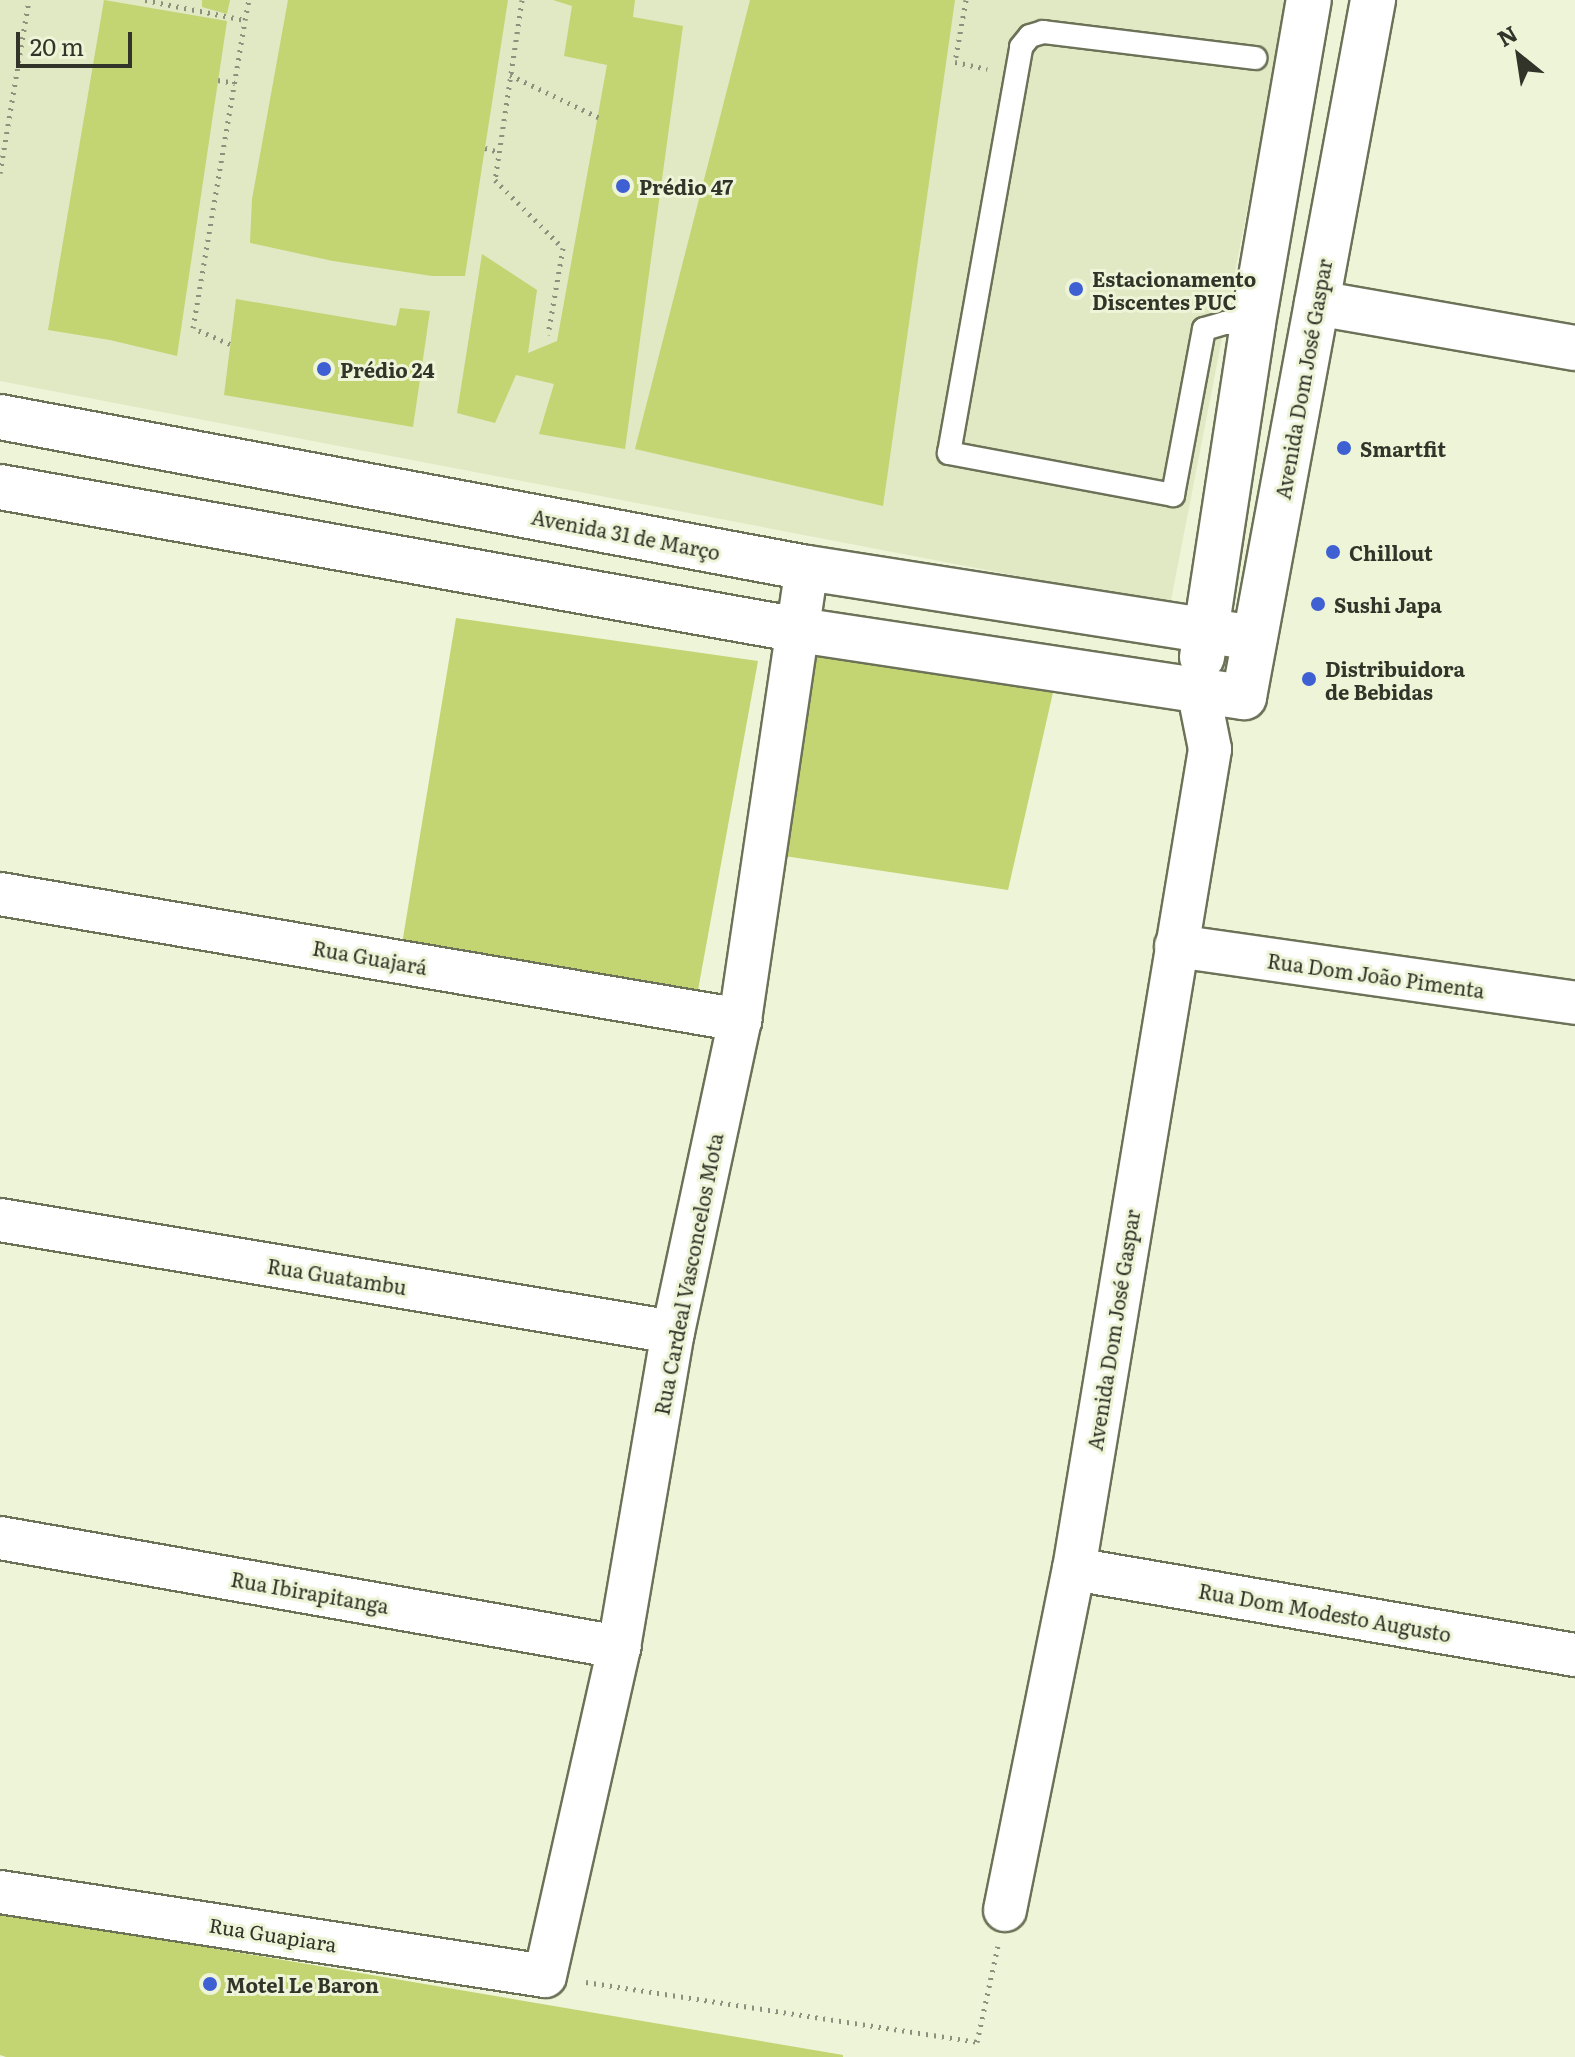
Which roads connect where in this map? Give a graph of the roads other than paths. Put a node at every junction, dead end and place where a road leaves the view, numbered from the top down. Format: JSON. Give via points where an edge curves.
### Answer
{"nodes":[{"id":1,"x":1309,"y":0,"type":"edge"},
{"id":2,"x":1373,"y":0,"type":"edge"},
{"id":3,"x":1255,"y":58,"type":"dead end"},
{"id":4,"x":1317,"y":303,"type":"junction"},
{"id":5,"x":1253,"y":323,"type":"junction"},
{"id":6,"x":1575,"y":348,"type":"edge"},
{"id":7,"x":0,"y":417,"type":"edge"},
{"id":8,"x":0,"y":487,"type":"edge"},
{"id":9,"x":807,"y":568,"type":"junction"},
{"id":10,"x":1206,"y":629,"type":"junction"},
{"id":11,"x":799,"y":630,"type":"junction"},
{"id":12,"x":1255,"y":638,"type":"junction"},
{"id":13,"x":1198,"y":689,"type":"junction"},
{"id":14,"x":1244,"y":697,"type":"junction"},
{"id":15,"x":1210,"y":749,"type":"junction"},
{"id":16,"x":0,"y":894,"type":"edge"},
{"id":17,"x":1176,"y":946,"type":"junction"},
{"id":18,"x":1575,"y":1003,"type":"edge"},
{"id":19,"x":740,"y":1020,"type":"junction"},
{"id":20,"x":0,"y":1220,"type":"edge"},
{"id":21,"x":673,"y":1332,"type":"junction"},
{"id":22,"x":0,"y":1538,"type":"edge"},
{"id":23,"x":1074,"y":1569,"type":"junction"},
{"id":24,"x":619,"y":1647,"type":"junction"},
{"id":25,"x":1575,"y":1655,"type":"edge"},
{"id":26,"x":0,"y":1892,"type":"edge"},
{"id":27,"x":1005,"y":1910,"type":"road end"},
{"id":28,"x":545,"y":1976,"type":"joint"}],
"edges":[{"from":1,"to":5,"type":"street","name":"Avenida Dom José Gaspar"},
{"from":2,"to":4,"type":"street","name":"Avenida Dom José Gaspar"},
{"from":3,"to":5,"type":"lane","via":[[1043,32],[1030,36],[1021,47],[949,453],[1173,495],[1200,337],[1215,325]]},
{"from":4,"to":6,"type":"street"},
{"from":4,"to":12,"type":"street","name":"Avenida Dom José Gaspar"},
{"from":5,"to":10,"type":"street","name":"Avenida Dom José Gaspar"},
{"from":7,"to":9,"type":"street","name":"Avenida 31 de Março"},
{"from":8,"to":11,"type":"street"},
{"from":9,"to":10,"type":"street","name":"Avenida 31 de Março"},
{"from":9,"to":11,"type":"street","name":"Rua Cardeal Vasconcelos Mota"},
{"from":10,"to":12,"type":"street","name":"Avenida 31 de Março"},
{"from":10,"to":13,"type":"street","name":"Avenida Dom José Gaspar"},
{"from":11,"to":13,"type":"street"},
{"from":11,"to":19,"type":"street","name":"Rua Cardeal Vasconcelos Mota"},
{"from":12,"to":14,"type":"street","name":"Avenida Dom José Gaspar"},
{"from":13,"to":14,"type":"street"},
{"from":13,"to":15,"type":"street","name":"Avenida Dom José Gaspar"},
{"from":14,"to":15,"type":"street","name":"Avenida Dom José Gaspar"},
{"from":15,"to":17,"type":"street","name":"Avenida Dom José Gaspar"},
{"from":16,"to":19,"type":"street","name":"Rua Guajará"},
{"from":17,"to":18,"type":"street","name":"Rua Dom João Pimenta"},
{"from":17,"to":23,"type":"street","name":"Avenida Dom José Gaspar"},
{"from":19,"to":21,"type":"street","name":"Rua Cardeal Vasconcelos Mota"},
{"from":20,"to":21,"type":"street","name":"Rua Guatambu"},
{"from":21,"to":24,"type":"street","name":"Rua Cardeal Vasconcelos Mota"},
{"from":22,"to":24,"type":"street","name":"Rua Ibirapitanga"},
{"from":23,"to":25,"type":"street","name":"Rua Dom Modesto Augusto"},
{"from":23,"to":27,"type":"street","name":"Avenida Dom José Gaspar"},
{"from":24,"to":28,"type":"street","name":"Rua Cardeal Vasconcelos Mota"},
{"from":26,"to":28,"type":"street","name":"Rua Guapiara"}]}
